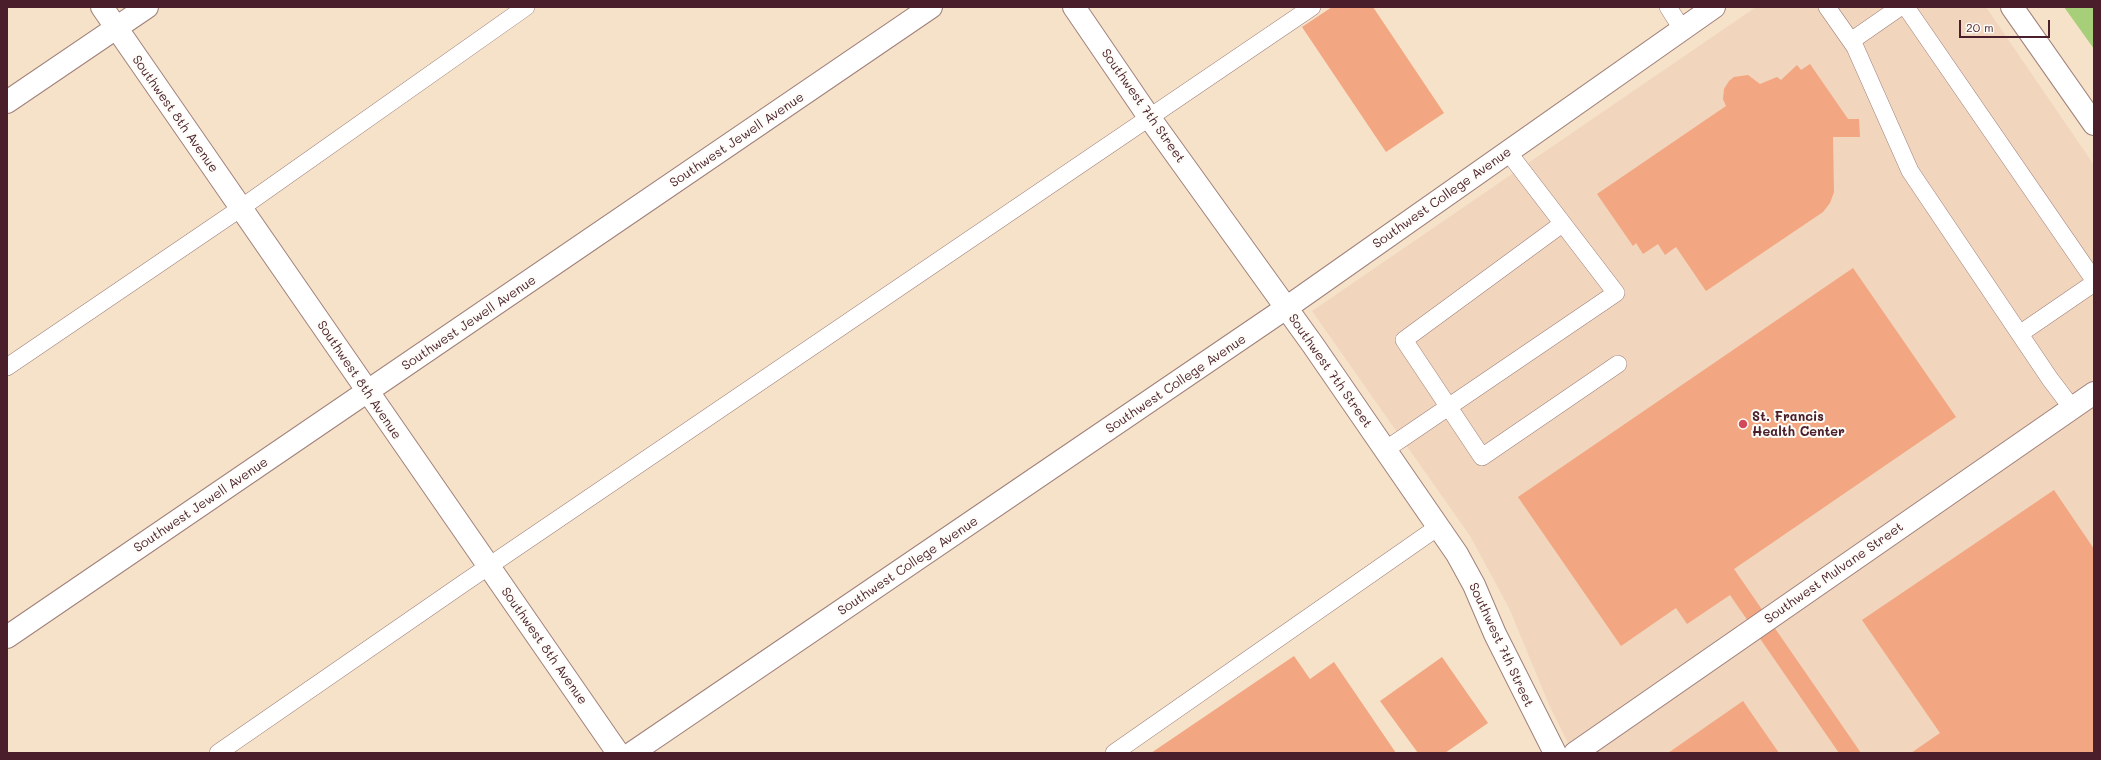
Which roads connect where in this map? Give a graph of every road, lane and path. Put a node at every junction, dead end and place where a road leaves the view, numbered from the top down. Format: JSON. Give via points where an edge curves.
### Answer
{"nodes":[{"id":1,"x":102,"y":7,"type":"edge"},
{"id":2,"x":148,"y":7,"type":"edge"},
{"id":3,"x":526,"y":7,"type":"edge"},
{"id":4,"x":930,"y":7,"type":"edge"},
{"id":5,"x":1074,"y":7,"type":"edge"},
{"id":6,"x":1312,"y":7,"type":"edge"},
{"id":7,"x":1668,"y":7,"type":"edge"},
{"id":8,"x":1714,"y":7,"type":"edge"},
{"id":9,"x":1827,"y":7,"type":"edge"},
{"id":10,"x":1900,"y":7,"type":"edge"},
{"id":11,"x":1906,"y":7,"type":"edge"},
{"id":12,"x":2012,"y":7,"type":"edge"},
{"id":13,"x":116,"y":28,"type":"junction"},
{"id":14,"x":1682,"y":29,"type":"junction"},
{"id":15,"x":1850,"y":41,"type":"junction"},
{"id":16,"x":7,"y":102,"type":"edge"},
{"id":17,"x":1150,"y":117,"type":"junction"},
{"id":18,"x":2094,"y":124,"type":"edge"},
{"id":19,"x":1508,"y":152,"type":"junction"},
{"id":20,"x":241,"y":208,"type":"junction"},
{"id":21,"x":1562,"y":224,"type":"junction"},
{"id":22,"x":2094,"y":280,"type":"edge"},
{"id":23,"x":2094,"y":283,"type":"edge"},
{"id":24,"x":1286,"y":308,"type":"junction"},
{"id":25,"x":2021,"y":333,"type":"junction"},
{"id":26,"x":1618,"y":364,"type":"dead end"},
{"id":27,"x":7,"y":367,"type":"edge"},
{"id":28,"x":368,"y":392,"type":"junction"},
{"id":29,"x":2094,"y":393,"type":"edge"},
{"id":30,"x":1448,"y":408,"type":"junction"},
{"id":31,"x":2072,"y":408,"type":"junction"},
{"id":32,"x":1385,"y":450,"type":"junction"},
{"id":33,"x":1438,"y":527,"type":"junction"},
{"id":34,"x":489,"y":567,"type":"junction"},
{"id":35,"x":7,"y":637,"type":"edge"},
{"id":36,"x":218,"y":753,"type":"edge"},
{"id":37,"x":618,"y":753,"type":"edge"},
{"id":38,"x":632,"y":753,"type":"edge"},
{"id":39,"x":1114,"y":753,"type":"edge"},
{"id":40,"x":1555,"y":753,"type":"edge"},
{"id":41,"x":1575,"y":753,"type":"edge"}],
"edges":[{"from":1,"to":13,"type":"street","name":"Southwest 8th Avenue"},
{"from":2,"to":13,"type":"street"},
{"from":3,"to":20,"type":"lane"},
{"from":4,"to":28,"type":"street","name":"Southwest Jewell Avenue"},
{"from":5,"to":17,"type":"street","name":"Southwest 7th Street"},
{"from":6,"to":17,"type":"lane"},
{"from":7,"to":14,"type":"lane"},
{"from":8,"to":14,"type":"street","name":"Southwest College Avenue"},
{"from":9,"to":15,"type":"lane"},
{"from":10,"to":15,"type":"lane"},
{"from":11,"to":22,"type":"lane"},
{"from":12,"to":18,"type":"street"},
{"from":13,"to":16,"type":"street"},
{"from":13,"to":20,"type":"street","name":"Southwest 8th Avenue"},
{"from":14,"to":19,"type":"street","name":"Southwest College Avenue"},
{"from":15,"to":25,"type":"lane","via":[[1910,171]]},
{"from":17,"to":24,"type":"street","name":"Southwest 7th Street"},
{"from":17,"to":34,"type":"lane"},
{"from":19,"to":21,"type":"lane"},
{"from":19,"to":24,"type":"street","name":"Southwest College Avenue"},
{"from":20,"to":27,"type":"lane"},
{"from":20,"to":28,"type":"street","name":"Southwest 8th Avenue"},
{"from":21,"to":30,"type":"lane","via":[[1404,340]]},
{"from":21,"to":30,"type":"lane","via":[[1616,293]]},
{"from":23,"to":25,"type":"lane"},
{"from":24,"to":32,"type":"street","name":"Southwest 7th Street"},
{"from":24,"to":38,"type":"street","name":"Southwest College Avenue"},
{"from":25,"to":31,"type":"lane"},
{"from":26,"to":30,"type":"lane","via":[[1482,457]]},
{"from":28,"to":34,"type":"street","name":"Southwest 8th Avenue"},
{"from":28,"to":35,"type":"street","name":"Southwest Jewell Avenue"},
{"from":29,"to":31,"type":"street","name":"Southwest Mulvane Street"},
{"from":30,"to":32,"type":"lane"},
{"from":31,"to":41,"type":"street","name":"Southwest Mulvane Street"},
{"from":32,"to":33,"type":"street","name":"Southwest 7th Street"},
{"from":33,"to":39,"type":"lane"},
{"from":33,"to":40,"type":"street","name":"Southwest 7th Street","via":[[1474,585],[1495,634]]},
{"from":34,"to":36,"type":"lane"},
{"from":34,"to":37,"type":"street","name":"Southwest 8th Avenue"}]}
